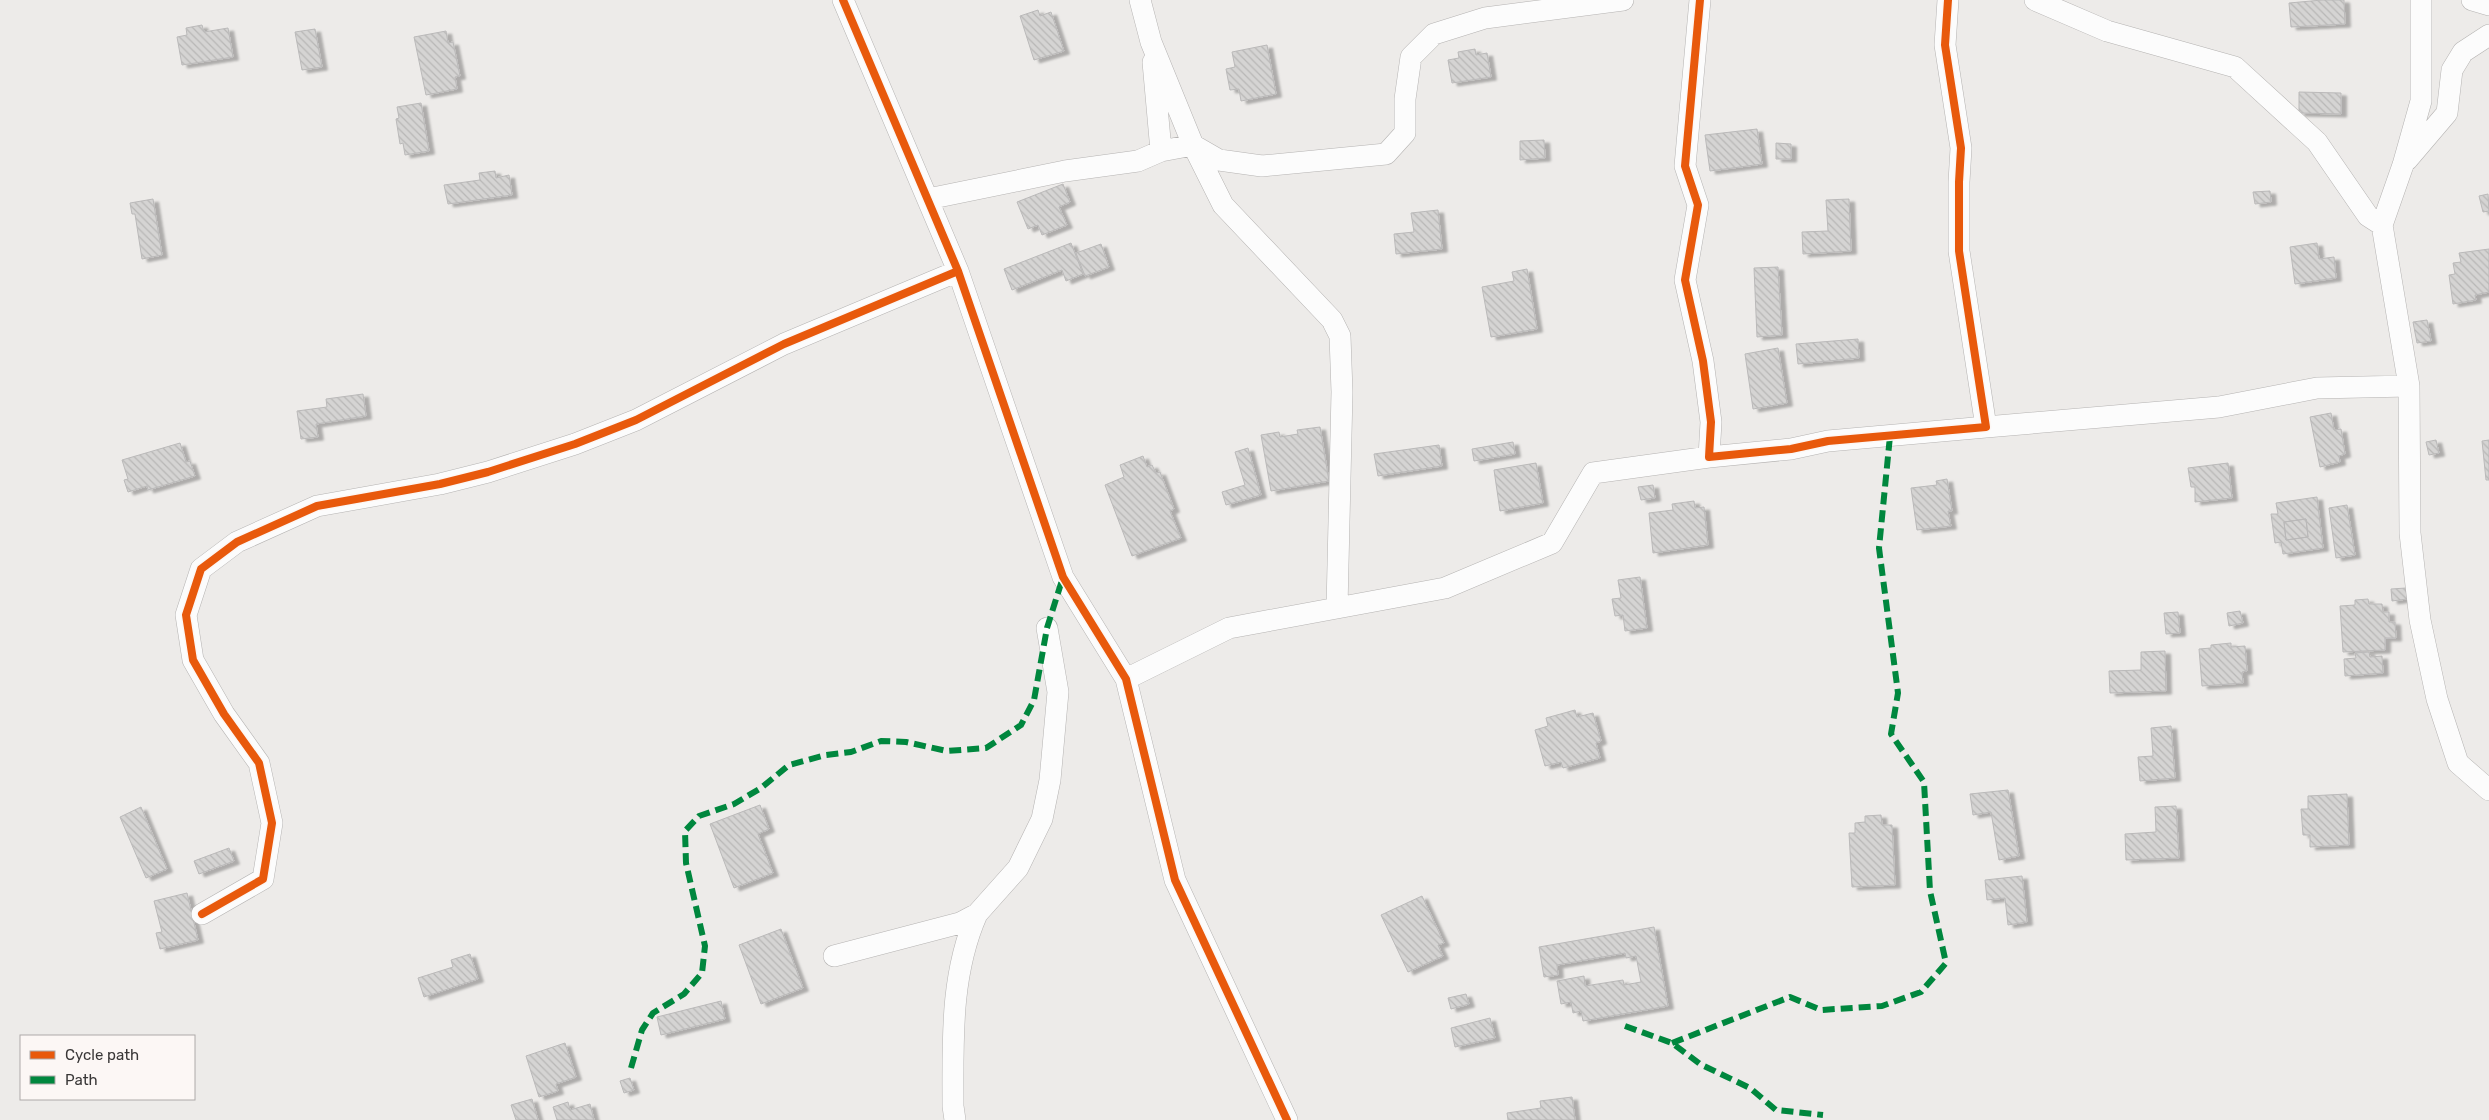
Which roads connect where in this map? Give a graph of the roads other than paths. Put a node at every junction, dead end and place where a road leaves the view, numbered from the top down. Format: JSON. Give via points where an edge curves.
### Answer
{"nodes":[{"id":1,"x":843,"y":0,"type":"edge"},
{"id":2,"x":1140,"y":0,"type":"edge"},
{"id":3,"x":1622,"y":0,"type":"edge"},
{"id":4,"x":1700,"y":0,"type":"edge"},
{"id":5,"x":1948,"y":0,"type":"edge"},
{"id":6,"x":2035,"y":0,"type":"edge"},
{"id":7,"x":2421,"y":0,"type":"edge"},
{"id":8,"x":2472,"y":0,"type":"edge"},
{"id":9,"x":2489,"y":5,"type":"edge"},
{"id":10,"x":2489,"y":35,"type":"edge"},
{"id":11,"x":1151,"y":42,"type":"junction"},
{"id":12,"x":1193,"y":145,"type":"junction"},
{"id":13,"x":1160,"y":151,"type":"junction"},
{"id":14,"x":2403,"y":165,"type":"junction"},
{"id":15,"x":928,"y":198,"type":"junction"},
{"id":16,"x":2382,"y":225,"type":"junction"},
{"id":17,"x":958,"y":271,"type":"junction"},
{"id":18,"x":2409,"y":386,"type":"junction"},
{"id":19,"x":1986,"y":427,"type":"junction"},
{"id":20,"x":1709,"y":457,"type":"junction"},
{"id":21,"x":1337,"y":608,"type":"junction"},
{"id":22,"x":1047,"y":628,"type":"dead end"},
{"id":23,"x":1126,"y":679,"type":"junction"},
{"id":24,"x":2489,"y":790,"type":"edge"},
{"id":25,"x":202,"y":914,"type":"dead end"},
{"id":26,"x":976,"y":914,"type":"junction"},
{"id":27,"x":834,"y":956,"type":"dead end"},
{"id":28,"x":956,"y":1120,"type":"edge"},
{"id":29,"x":1287,"y":1120,"type":"edge"}],
"edges":[{"from":1,"to":15,"type":"street"},
{"from":2,"to":11,"type":"street"},
{"from":3,"to":12,"type":"street","via":[[1485,18],[1434,34],[1411,57],[1404,133],[1386,154],[1262,166],[1219,160]]},
{"from":4,"to":20,"type":"street","via":[[1685,166],[1698,205],[1685,280],[1711,422]]},
{"from":5,"to":19,"type":"street","via":[[1945,45],[1961,148],[1959,251]]},
{"from":6,"to":16,"type":"street","via":[[2107,31],[2235,67],[2317,142],[2368,216]]},
{"from":7,"to":14,"type":"street","via":[[2421,102]]},
{"from":8,"to":9,"type":"street"},
{"from":10,"to":14,"type":"street","via":[[2463,52],[2452,70],[2447,113]]},
{"from":11,"to":12,"type":"street"},
{"from":11,"to":13,"type":"street"},
{"from":12,"to":13,"type":"street"},
{"from":12,"to":21,"type":"street","via":[[1223,205],[1332,320],[1340,336],[1342,392]]},
{"from":13,"to":15,"type":"street","via":[[1138,161],[1065,171]]},
{"from":14,"to":16,"type":"street"},
{"from":15,"to":17,"type":"street"},
{"from":16,"to":18,"type":"street"},
{"from":17,"to":23,"type":"street","via":[[1063,577]]},
{"from":17,"to":25,"type":"street","via":[[784,344],[636,420],[488,472],[317,506],[237,542],[201,569],[186,615],[193,660],[224,714],[259,763],[272,823],[263,879]]},
{"from":18,"to":19,"type":"street","via":[[2317,388],[2219,407]]},
{"from":18,"to":24,"type":"street","via":[[2410,533],[2420,620],[2437,698],[2458,763]]},
{"from":19,"to":20,"type":"street","via":[[1828,441],[1791,449]]},
{"from":20,"to":21,"type":"street","via":[[1592,473],[1552,543],[1445,588]]},
{"from":21,"to":23,"type":"street","via":[[1229,628]]},
{"from":22,"to":26,"type":"street","via":[[1058,692],[1050,780],[1042,819],[1018,868]]},
{"from":23,"to":29,"type":"street","via":[[1175,880]]},
{"from":26,"to":27,"type":"street","via":[[960,923],[930,932]]},
{"from":26,"to":28,"type":"street","via":[[960,964],[954,1000],[953,1106]]}]}
